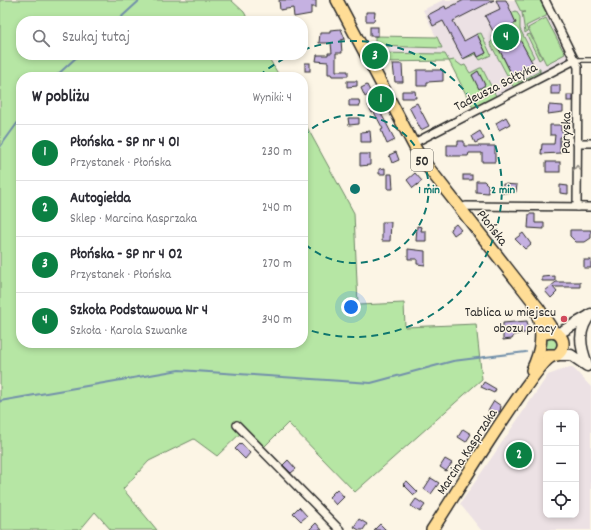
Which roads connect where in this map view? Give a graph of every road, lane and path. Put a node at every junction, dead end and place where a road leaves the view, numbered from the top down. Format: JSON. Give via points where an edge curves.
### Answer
{"nodes":[{"id":1,"x":337,"y":0,"type":"edge"},
{"id":2,"x":545,"y":0,"type":"edge"},
{"id":3,"x":575,"y":60,"type":"junction"},
{"id":4,"x":591,"y":60,"type":"edge"},
{"id":5,"x":577,"y":142,"type":"junction"},
{"id":6,"x":591,"y":143,"type":"edge"},
{"id":7,"x":412,"y":144,"type":"junction"},
{"id":8,"x":577,"y":207,"type":"junction"},
{"id":9,"x":591,"y":207,"type":"edge"},
{"id":10,"x":460,"y":209,"type":"junction"},
{"id":11,"x":533,"y":303,"type":"junction"},
{"id":12,"x":589,"y":316,"type":"edge"},
{"id":13,"x":555,"y":332,"type":"junction"},
{"id":14,"x":540,"y":342,"type":"junction"},
{"id":15,"x":564,"y":343,"type":"junction"},
{"id":16,"x":555,"y":355,"type":"junction"},
{"id":17,"x":590,"y":367,"type":"edge"},
{"id":18,"x":524,"y":388,"type":"junction"},
{"id":19,"x":237,"y":425,"type":"dead end"},
{"id":20,"x":340,"y":530,"type":"edge"},
{"id":21,"x":432,"y":530,"type":"edge"}],
"edges":[{"from":1,"to":7,"type":"main road","name":"Płońska","number":"50"},
{"from":2,"to":3,"type":"street","name":"Paryska"},
{"from":3,"to":4,"type":"lane","name":"Tadeusza Sołtyka"},
{"from":3,"to":5,"type":"street","name":"Paryska","via":[[578,67]]},
{"from":3,"to":7,"type":"street","name":"Tadeusza Sołtyka"},
{"from":5,"to":6,"type":"street"},
{"from":8,"to":5,"type":"street","name":"Paryska","one_way":true},
{"from":7,"to":10,"type":"main road","name":"Płońska","number":"50"},
{"from":8,"to":9,"type":"street"},
{"from":8,"to":10,"type":"street","via":[[466,206]]},
{"from":10,"to":11,"type":"main road","name":"Płońska","number":"50"},
{"from":11,"to":13,"type":"main road","name":"Płońska","number":"50"},
{"from":11,"to":14,"type":"main road","name":"Płońska","number":"50","via":[[541,325]]},
{"from":12,"to":13,"type":"main road","via":[[561,332]]},
{"from":12,"to":15,"type":"main road","via":[[566,337]]},
{"from":12,"to":17,"type":"main road","via":[[580,340]]},
{"from":13,"to":14,"type":"main road","via":[[546,333]]},
{"from":13,"to":15,"type":"main road","via":[[561,336]]},
{"from":14,"to":16,"type":"main road","via":[[544,353]]},
{"from":14,"to":18,"type":"main road","name":"Marcina Kasprzaka","number":"50","via":[[536,361]]},
{"from":15,"to":16,"type":"main road"},
{"from":15,"to":17,"type":"main road"},
{"from":16,"to":17,"type":"main road","via":[[571,355]]},
{"from":16,"to":18,"type":"main road","name":"Marcina Kasprzaka","number":"50","via":[[546,359]]},
{"from":18,"to":21,"type":"main road","name":"Marcina Kasprzaka","number":"50"},
{"from":19,"to":20,"type":"street"}]}
